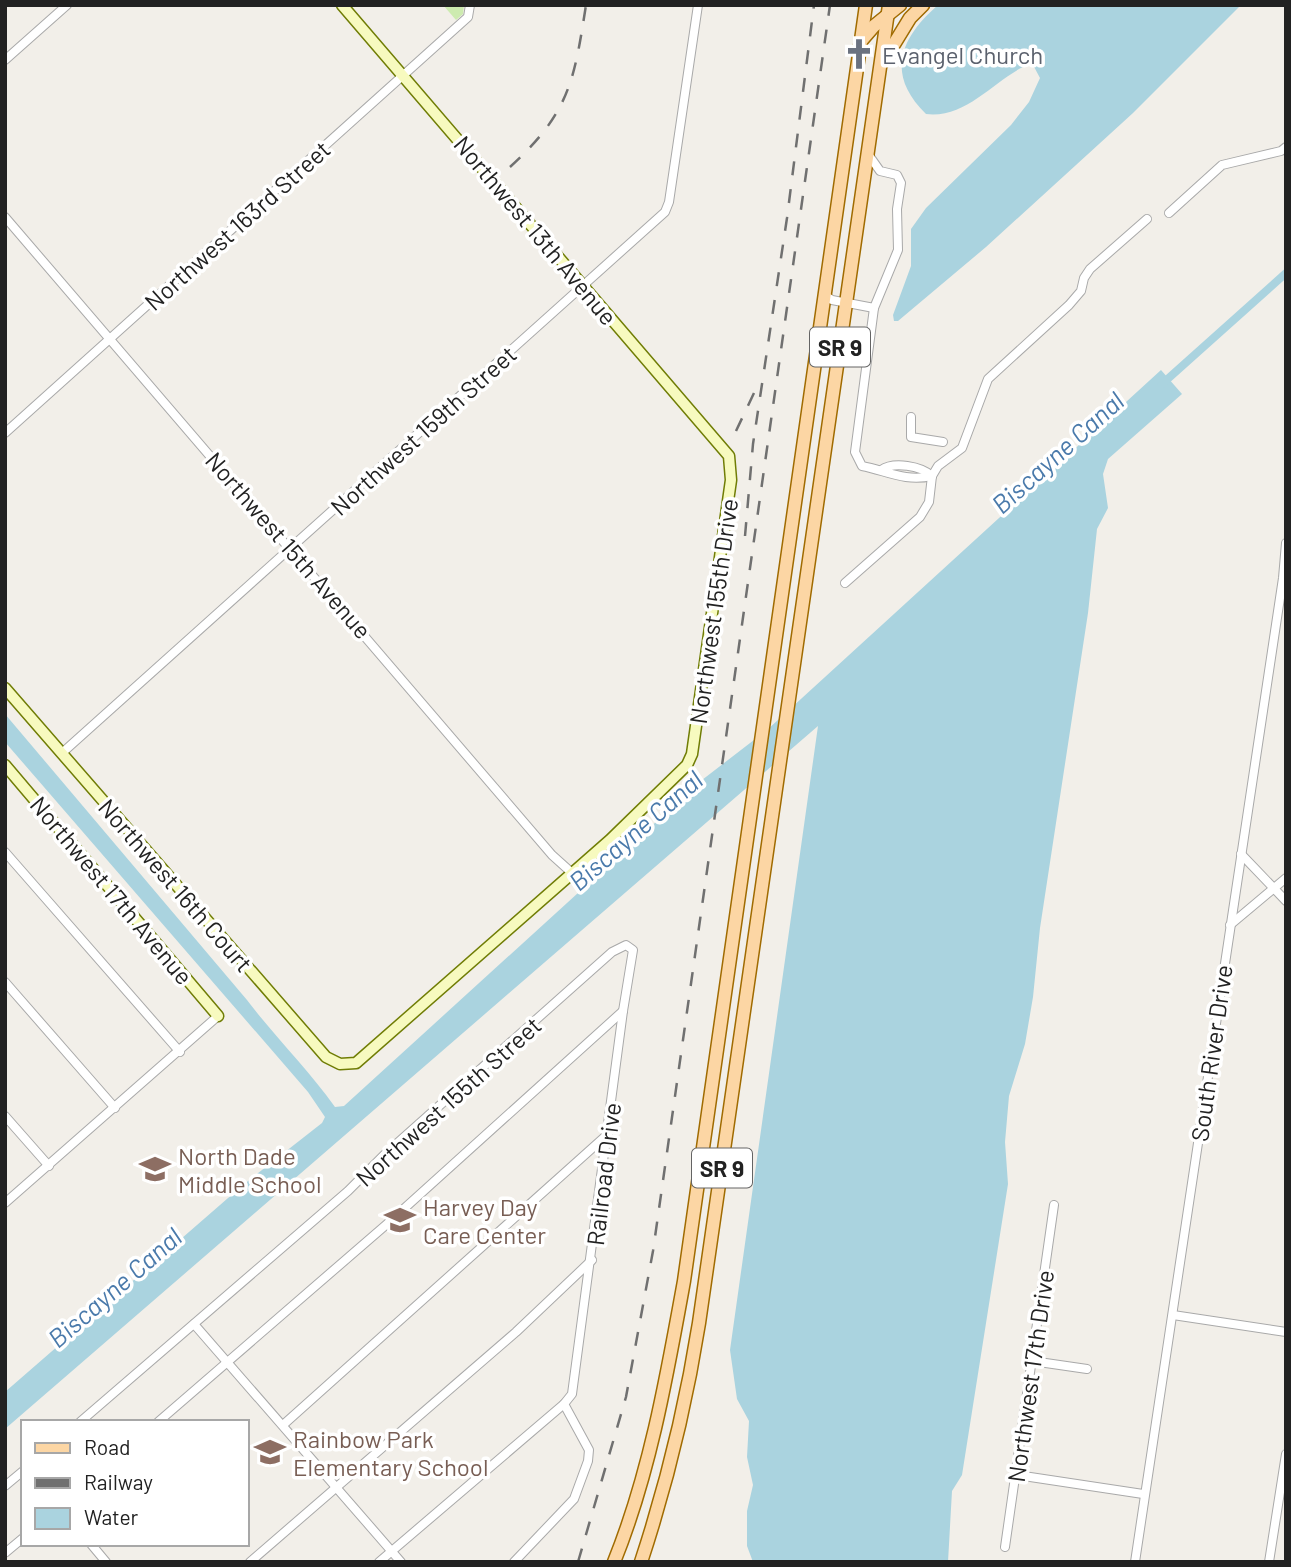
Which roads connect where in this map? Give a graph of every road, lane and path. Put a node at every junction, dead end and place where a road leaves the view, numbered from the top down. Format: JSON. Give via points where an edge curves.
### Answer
{"nodes":[{"id":1,"x":67,"y":5,"type":"edge"},
{"id":2,"x":342,"y":5,"type":"edge"},
{"id":3,"x":470,"y":5,"type":"edge"},
{"id":4,"x":698,"y":5,"type":"edge"},
{"id":5,"x":866,"y":5,"type":"edge"},
{"id":6,"x":923,"y":5,"type":"edge"},
{"id":7,"x":894,"y":7,"type":"edge"},
{"id":8,"x":861,"y":41,"type":"junction"},
{"id":9,"x":5,"y":60,"type":"edge"},
{"id":10,"x":881,"y":65,"type":"junction"},
{"id":11,"x":404,"y":75,"type":"junction"},
{"id":12,"x":1286,"y":147,"type":"edge"},
{"id":13,"x":868,"y":154,"type":"junction"},
{"id":14,"x":1169,"y":213,"type":"dead end"},
{"id":15,"x":5,"y":217,"type":"edge"},
{"id":16,"x":1147,"y":219,"type":"dead end"},
{"id":17,"x":583,"y":286,"type":"junction"},
{"id":18,"x":824,"y":295,"type":"junction"},
{"id":19,"x":847,"y":301,"type":"junction"},
{"id":20,"x":874,"y":308,"type":"junction"},
{"id":21,"x":111,"y":339,"type":"junction"},
{"id":22,"x":911,"y":417,"type":"dead end"},
{"id":23,"x":5,"y":433,"type":"edge"},
{"id":24,"x":943,"y":442,"type":"dead end"},
{"id":25,"x":729,"y":456,"type":"joint"},
{"id":26,"x":932,"y":476,"type":"junction"},
{"id":27,"x":1286,"y":543,"type":"edge"},
{"id":28,"x":292,"y":548,"type":"junction"},
{"id":29,"x":1284,"y":577,"type":"edge"},
{"id":30,"x":845,"y":583,"type":"dead end"},
{"id":31,"x":5,"y":688,"type":"edge"},
{"id":32,"x":62,"y":753,"type":"junction"},
{"id":33,"x":5,"y":765,"type":"edge"},
{"id":34,"x":5,"y":852,"type":"edge"},
{"id":35,"x":1241,"y":854,"type":"junction"},
{"id":36,"x":572,"y":873,"type":"junction"},
{"id":37,"x":1286,"y":878,"type":"edge"},
{"id":38,"x":1274,"y":888,"type":"junction"},
{"id":39,"x":1286,"y":901,"type":"edge"},
{"id":40,"x":1230,"y":925,"type":"junction"},
{"id":41,"x":626,"y":945,"type":"joint"},
{"id":42,"x":5,"y":982,"type":"edge"},
{"id":43,"x":624,"y":1011,"type":"junction"},
{"id":44,"x":218,"y":1016,"type":"joint"},
{"id":45,"x":180,"y":1052,"type":"junction"},
{"id":46,"x":116,"y":1108,"type":"junction"},
{"id":47,"x":5,"y":1116,"type":"edge"},
{"id":48,"x":608,"y":1135,"type":"junction"},
{"id":49,"x":49,"y":1166,"type":"junction"},
{"id":50,"x":5,"y":1203,"type":"edge"},
{"id":51,"x":1054,"y":1205,"type":"dead end"},
{"id":52,"x":592,"y":1260,"type":"junction"},
{"id":53,"x":1173,"y":1315,"type":"junction"},
{"id":54,"x":194,"y":1324,"type":"junction"},
{"id":55,"x":1286,"y":1332,"type":"edge"},
{"id":56,"x":1032,"y":1361,"type":"junction"},
{"id":57,"x":228,"y":1362,"type":"junction"},
{"id":58,"x":1087,"y":1370,"type":"dead end"},
{"id":59,"x":564,"y":1404,"type":"junction"},
{"id":60,"x":82,"y":1420,"type":"edge"},
{"id":61,"x":160,"y":1420,"type":"edge"},
{"id":62,"x":282,"y":1425,"type":"junction"},
{"id":63,"x":1286,"y":1454,"type":"edge"},
{"id":64,"x":21,"y":1473,"type":"edge"},
{"id":65,"x":1017,"y":1475,"type":"junction"},
{"id":66,"x":5,"y":1486,"type":"edge"},
{"id":67,"x":336,"y":1487,"type":"junction"},
{"id":68,"x":1143,"y":1493,"type":"junction"},
{"id":69,"x":21,"y":1540,"type":"edge"},
{"id":70,"x":94,"y":1546,"type":"edge"},
{"id":71,"x":1005,"y":1547,"type":"dead end"},
{"id":72,"x":391,"y":1551,"type":"junction"},
{"id":73,"x":5,"y":1553,"type":"edge"},
{"id":74,"x":106,"y":1562,"type":"edge"},
{"id":75,"x":250,"y":1562,"type":"edge"},
{"id":76,"x":379,"y":1562,"type":"edge"},
{"id":77,"x":401,"y":1562,"type":"edge"},
{"id":78,"x":514,"y":1562,"type":"edge"},
{"id":79,"x":614,"y":1562,"type":"edge"},
{"id":80,"x":641,"y":1562,"type":"edge"},
{"id":81,"x":1135,"y":1562,"type":"edge"},
{"id":82,"x":1269,"y":1562,"type":"edge"}],
"edges":[{"from":1,"to":9,"type":"street"},
{"from":2,"to":11,"type":"street","name":"Northwest 13th Avenue"},
{"from":3,"to":11,"type":"street","name":"Northwest 163rd Street","via":[[468,17]]},
{"from":4,"to":17,"type":"street","name":"Northwest 159th Street","via":[[665,212]]},
{"from":5,"to":8,"type":"main road","number":"SR 9"},
{"from":6,"to":7,"type":"main road"},
{"from":6,"to":10,"type":"main road"},
{"from":7,"to":8,"type":"main road"},
{"from":7,"to":10,"type":"main road","number":"SR 9"},
{"from":8,"to":18,"type":"main road","number":"SR 9"},
{"from":10,"to":13,"type":"main road","number":"SR 9"},
{"from":11,"to":17,"type":"street","name":"Northwest 13th Avenue"},
{"from":11,"to":21,"type":"street","name":"Northwest 163rd Street"},
{"from":12,"to":14,"type":"street","via":[[1222,165]]},
{"from":13,"to":19,"type":"main road","number":"SR 9"},
{"from":13,"to":20,"type":"street","via":[[880,171],[899,179],[898,250]]},
{"from":15,"to":21,"type":"street","name":"Northwest 15th Avenue"},
{"from":16,"to":26,"type":"street","via":[[1090,269],[1081,291],[1069,304],[988,379],[962,448]]},
{"from":17,"to":25,"type":"street","name":"Northwest 13th Avenue"},
{"from":17,"to":28,"type":"street","name":"Northwest 159th Street"},
{"from":18,"to":19,"type":"street"},
{"from":18,"to":79,"type":"main road","number":"SR 9","via":[[674,1333],[643,1473]]},
{"from":19,"to":20,"type":"street"},
{"from":19,"to":80,"type":"main road","number":"SR 9","via":[[686,1403]]},
{"from":20,"to":26,"type":"street","via":[[855,452],[862,466],[881,470],[900,466],[925,470]]},
{"from":21,"to":23,"type":"street","name":"Northwest 163rd Street"},
{"from":21,"to":28,"type":"street","name":"Northwest 15th Avenue"},
{"from":22,"to":24,"type":"street","via":[[911,437]]},
{"from":25,"to":36,"type":"street","name":"Northwest 155th Drive","via":[[731,480],[692,754],[687,765]]},
{"from":26,"to":30,"type":"street","via":[[929,502],[920,517]]},
{"from":27,"to":29,"type":"street","name":"South River Drive"},
{"from":28,"to":32,"type":"street","name":"Northwest 159th Street"},
{"from":28,"to":36,"type":"street","name":"Northwest 15th Avenue","via":[[551,855]]},
{"from":29,"to":35,"type":"street","name":"South River Drive"},
{"from":31,"to":32,"type":"street","name":"Northwest 16th Court"},
{"from":32,"to":36,"type":"street","name":"Northwest 16th Court","via":[[326,1057],[340,1064],[356,1063]]},
{"from":33,"to":44,"type":"street","name":"Northwest 17th Avenue"},
{"from":34,"to":45,"type":"street"},
{"from":35,"to":38,"type":"street"},
{"from":35,"to":40,"type":"street","name":"South River Drive"},
{"from":37,"to":38,"type":"street"},
{"from":38,"to":39,"type":"street"},
{"from":38,"to":40,"type":"street"},
{"from":40,"to":53,"type":"street","name":"South River Drive"},
{"from":41,"to":43,"type":"street","name":"Railroad Drive","via":[[633,950],[633,961]]},
{"from":41,"to":54,"type":"street","name":"Northwest 155th Street","via":[[612,952]]},
{"from":42,"to":46,"type":"street"},
{"from":43,"to":48,"type":"street","name":"Railroad Drive"},
{"from":43,"to":57,"type":"street"},
{"from":44,"to":45,"type":"street"},
{"from":45,"to":46,"type":"street"},
{"from":46,"to":49,"type":"street"},
{"from":47,"to":49,"type":"street"},
{"from":48,"to":52,"type":"street","name":"Railroad Drive"},
{"from":48,"to":62,"type":"street"},
{"from":49,"to":50,"type":"street"},
{"from":51,"to":56,"type":"street","name":"Northwest 17th Drive"},
{"from":52,"to":59,"type":"street","name":"Railroad Drive","via":[[572,1394]]},
{"from":52,"to":67,"type":"street"},
{"from":53,"to":55,"type":"street"},
{"from":53,"to":68,"type":"street","name":"South River Drive"},
{"from":54,"to":57,"type":"street"},
{"from":54,"to":60,"type":"street","name":"Northwest 155th Street"},
{"from":56,"to":58,"type":"street"},
{"from":56,"to":65,"type":"street","name":"Northwest 17th Drive"},
{"from":57,"to":61,"type":"street"},
{"from":57,"to":62,"type":"street"},
{"from":59,"to":72,"type":"street"},
{"from":59,"to":78,"type":"street","via":[[589,1450],[587,1461],[574,1499]]},
{"from":62,"to":67,"type":"street"},
{"from":63,"to":82,"type":"street"},
{"from":64,"to":66,"type":"street"},
{"from":65,"to":68,"type":"street"},
{"from":65,"to":71,"type":"street","name":"Northwest 17th Drive"},
{"from":67,"to":72,"type":"street"},
{"from":67,"to":75,"type":"street"},
{"from":68,"to":81,"type":"street","name":"South River Drive"},
{"from":69,"to":73,"type":"street"},
{"from":70,"to":74,"type":"street"},
{"from":72,"to":76,"type":"street"},
{"from":72,"to":77,"type":"street"}]}
